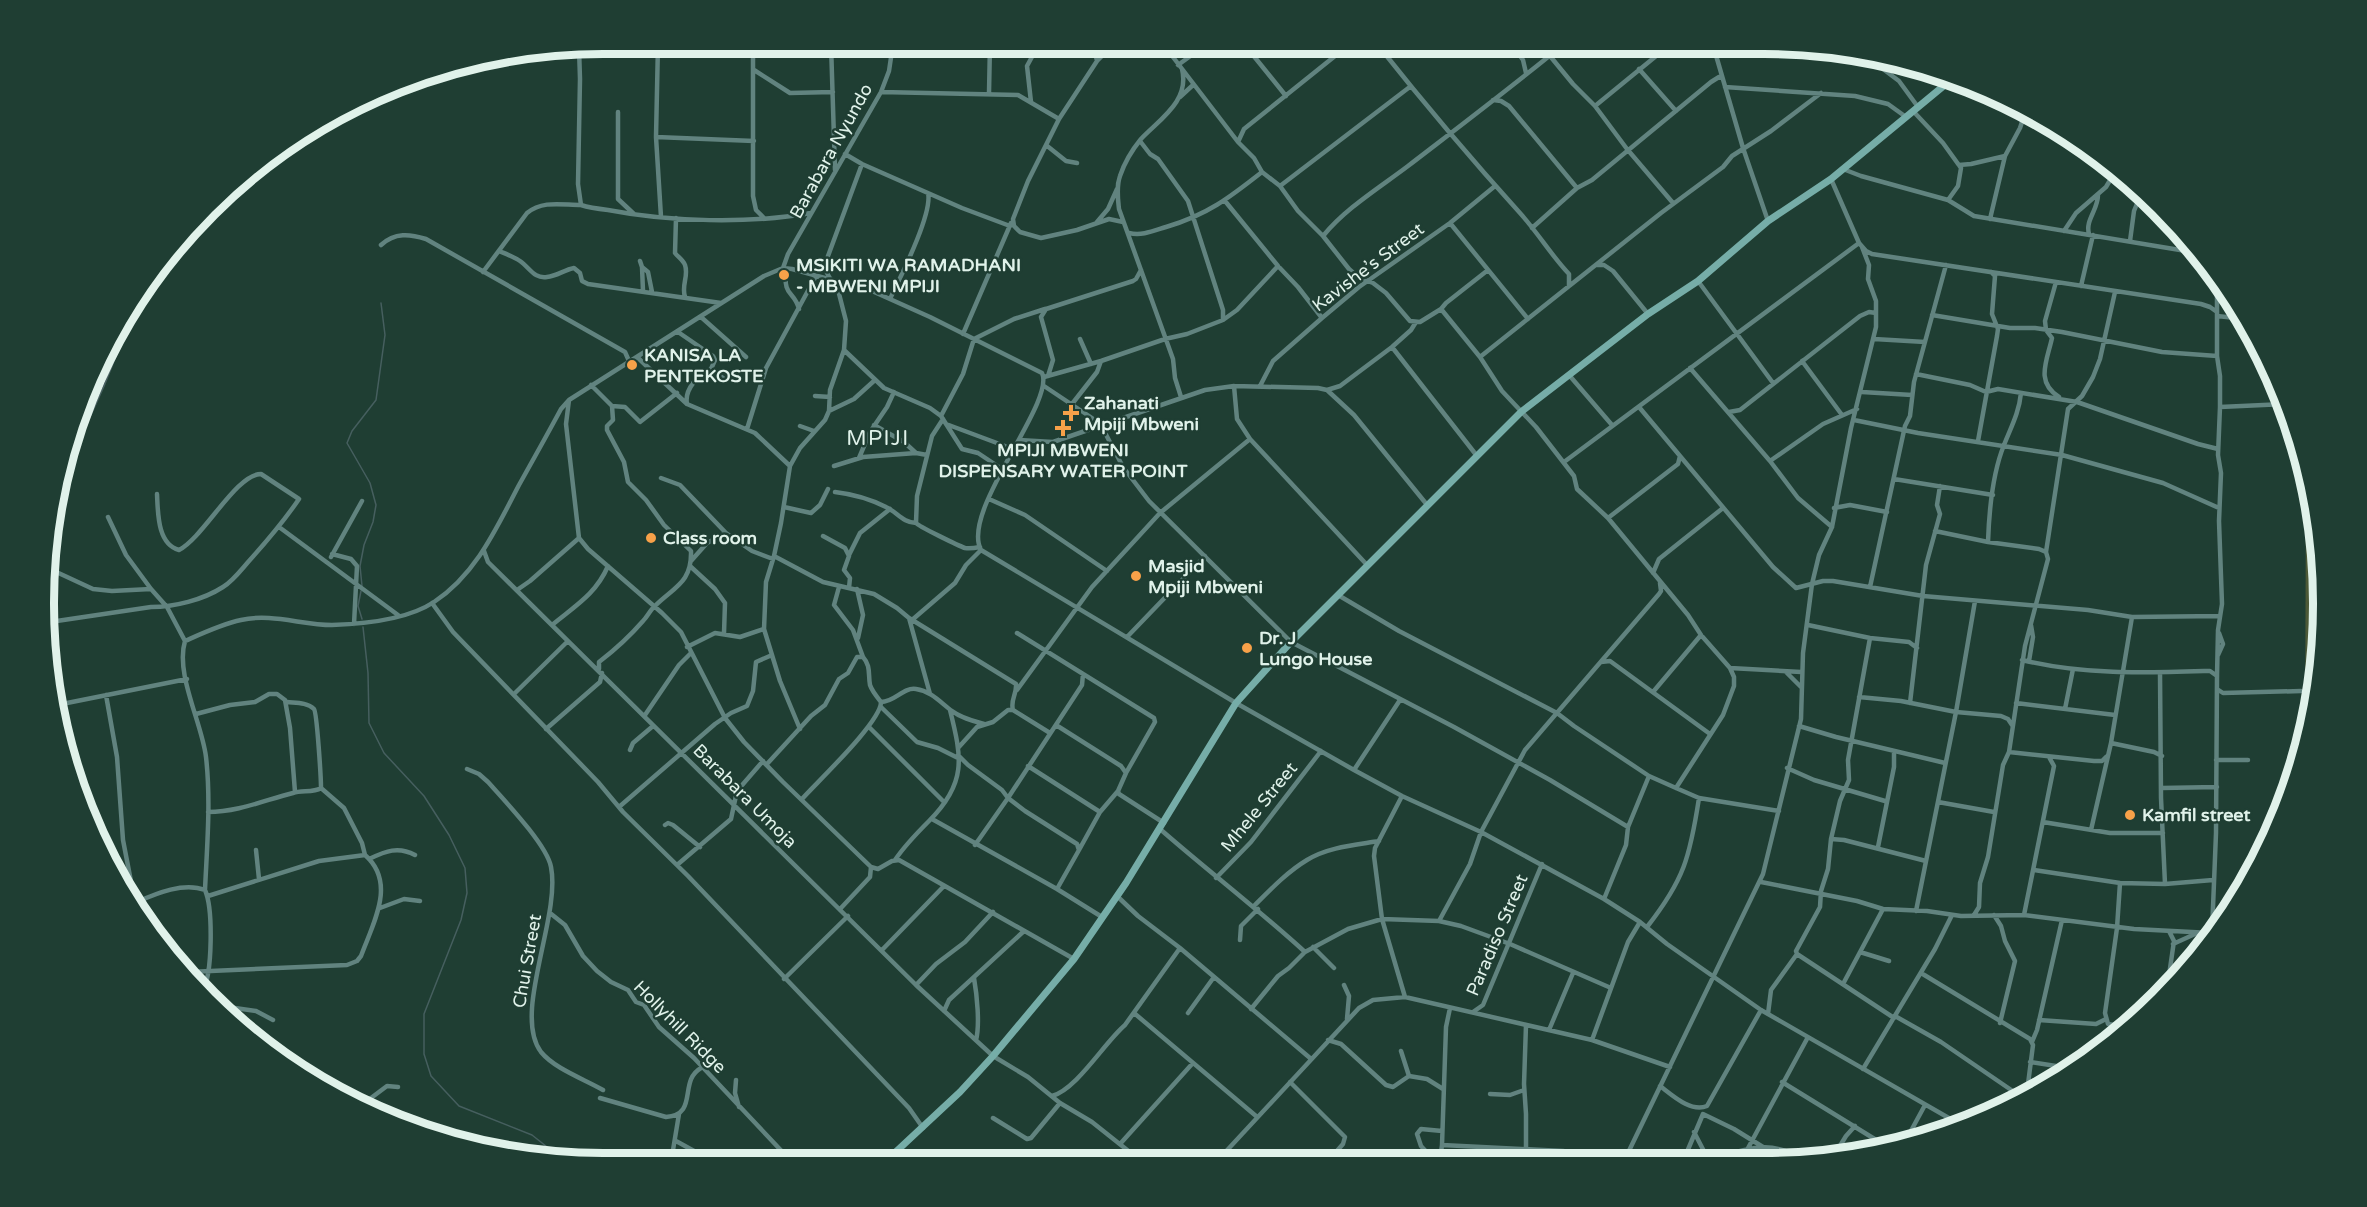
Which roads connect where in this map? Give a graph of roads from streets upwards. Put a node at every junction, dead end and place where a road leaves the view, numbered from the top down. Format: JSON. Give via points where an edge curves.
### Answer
{"nodes":[{"id":1,"x":658,"y":54,"type":"edge"},
{"id":2,"x":753,"y":54,"type":"edge"},
{"id":3,"x":831,"y":54,"type":"edge"},
{"id":4,"x":892,"y":54,"type":"edge"},
{"id":5,"x":990,"y":54,"type":"edge"},
{"id":6,"x":1034,"y":54,"type":"edge"},
{"id":7,"x":1095,"y":54,"type":"edge"},
{"id":8,"x":1103,"y":54,"type":"edge"},
{"id":9,"x":1170,"y":54,"type":"edge"},
{"id":10,"x":1195,"y":54,"type":"edge"},
{"id":11,"x":1251,"y":54,"type":"edge"},
{"id":12,"x":1338,"y":54,"type":"edge"},
{"id":13,"x":1385,"y":54,"type":"edge"},
{"id":14,"x":1518,"y":54,"type":"edge"},
{"id":15,"x":1552,"y":54,"type":"edge"},
{"id":16,"x":1658,"y":54,"type":"edge"},
{"id":17,"x":1715,"y":54,"type":"edge"},
{"id":18,"x":579,"y":55,"type":"edge"},
{"id":19,"x":1550,"y":56,"type":"junction"},
{"id":20,"x":1096,"y":60,"type":"junction"},
{"id":21,"x":1523,"y":60,"type":"junction"},
{"id":22,"x":1538,"y":64,"type":"junction"},
{"id":23,"x":1180,"y":67,"type":"junction"},
{"id":24,"x":1639,"y":69,"type":"junction"},
{"id":25,"x":1883,"y":69,"type":"dead end"},
{"id":26,"x":754,"y":70,"type":"junction"},
{"id":27,"x":1526,"y":73,"type":"junction"},
{"id":28,"x":1722,"y":78,"type":"junction"},
{"id":29,"x":1192,"y":83,"type":"junction"},
{"id":30,"x":1945,"y":85,"type":"edge"},
{"id":31,"x":1411,"y":86,"type":"junction"},
{"id":32,"x":1725,"y":87,"type":"junction"},
{"id":33,"x":1506,"y":91,"type":"junction"},
{"id":34,"x":833,"y":92,"type":"junction"},
{"id":35,"x":880,"y":92,"type":"junction"},
{"id":36,"x":989,"y":93,"type":"junction"},
{"id":37,"x":1821,"y":93,"type":"junction"},
{"id":38,"x":1286,"y":96,"type":"junction"},
{"id":39,"x":1180,"y":97,"type":"junction"},
{"id":40,"x":1493,"y":100,"type":"junction"},
{"id":41,"x":1031,"y":102,"type":"junction"},
{"id":42,"x":1505,"y":102,"type":"junction"},
{"id":43,"x":1595,"y":106,"type":"junction"},
{"id":44,"x":1916,"y":109,"type":"junction"},
{"id":45,"x":1676,"y":111,"type":"junction"},
{"id":46,"x":618,"y":112,"type":"dead end"},
{"id":47,"x":1906,"y":117,"type":"junction"},
{"id":48,"x":1059,"y":119,"type":"junction"},
{"id":49,"x":2023,"y":120,"type":"edge"},
{"id":50,"x":1451,"y":134,"type":"junction"},
{"id":51,"x":656,"y":137,"type":"junction"},
{"id":52,"x":754,"y":141,"type":"junction"},
{"id":53,"x":1140,"y":141,"type":"junction"},
{"id":54,"x":1238,"y":142,"type":"junction"},
{"id":55,"x":1046,"y":145,"type":"junction"},
{"id":56,"x":1743,"y":148,"type":"junction"},
{"id":57,"x":1627,"y":149,"type":"junction"},
{"id":58,"x":845,"y":154,"type":"junction"},
{"id":59,"x":2005,"y":156,"type":"junction"},
{"id":60,"x":1077,"y":162,"type":"dead end"},
{"id":61,"x":862,"y":164,"type":"junction"},
{"id":62,"x":1959,"y":165,"type":"junction"},
{"id":63,"x":1843,"y":169,"type":"junction"},
{"id":64,"x":836,"y":170,"type":"junction"},
{"id":65,"x":1262,"y":172,"type":"junction"},
{"id":66,"x":1831,"y":179,"type":"junction"},
{"id":67,"x":2112,"y":179,"type":"edge"},
{"id":68,"x":1118,"y":186,"type":"junction"},
{"id":69,"x":1280,"y":186,"type":"junction"},
{"id":70,"x":1495,"y":186,"type":"junction"},
{"id":71,"x":1577,"y":188,"type":"junction"},
{"id":72,"x":928,"y":193,"type":"junction"},
{"id":73,"x":2098,"y":195,"type":"junction"},
{"id":74,"x":937,"y":196,"type":"junction"},
{"id":75,"x":1948,"y":200,"type":"junction"},
{"id":76,"x":930,"y":201,"type":"junction"},
{"id":77,"x":1225,"y":201,"type":"junction"},
{"id":78,"x":2138,"y":201,"type":"edge"},
{"id":79,"x":1673,"y":203,"type":"junction"},
{"id":80,"x":581,"y":205,"type":"junction"},
{"id":81,"x":1119,"y":209,"type":"junction"},
{"id":82,"x":811,"y":213,"type":"junction"},
{"id":83,"x":636,"y":215,"type":"junction"},
{"id":84,"x":794,"y":216,"type":"junction"},
{"id":85,"x":661,"y":217,"type":"junction"},
{"id":86,"x":676,"y":218,"type":"junction"},
{"id":87,"x":764,"y":218,"type":"junction"},
{"id":88,"x":1195,"y":218,"type":"junction"},
{"id":89,"x":1012,"y":219,"type":"junction"},
{"id":90,"x":1111,"y":219,"type":"junction"},
{"id":91,"x":1990,"y":219,"type":"junction"},
{"id":92,"x":1768,"y":221,"type":"junction"},
{"id":93,"x":1097,"y":222,"type":"junction"},
{"id":94,"x":1123,"y":222,"type":"junction"},
{"id":95,"x":1450,"y":223,"type":"junction"},
{"id":96,"x":1010,"y":226,"type":"junction"},
{"id":97,"x":804,"y":227,"type":"junction"},
{"id":98,"x":1533,"y":228,"type":"junction"},
{"id":99,"x":2064,"y":231,"type":"junction"},
{"id":100,"x":1020,"y":232,"type":"junction"},
{"id":101,"x":1129,"y":233,"type":"junction"},
{"id":102,"x":1138,"y":235,"type":"junction"},
{"id":103,"x":2091,"y":235,"type":"junction"},
{"id":104,"x":1323,"y":236,"type":"junction"},
{"id":105,"x":1006,"y":238,"type":"junction"},
{"id":106,"x":2130,"y":241,"type":"junction"},
{"id":107,"x":381,"y":245,"type":"dead end"},
{"id":108,"x":1134,"y":245,"type":"junction"},
{"id":109,"x":1860,"y":245,"type":"junction"},
{"id":110,"x":2185,"y":251,"type":"edge"},
{"id":111,"x":499,"y":252,"type":"junction"},
{"id":112,"x":1611,"y":254,"type":"junction"},
{"id":113,"x":640,"y":261,"type":"dead end"},
{"id":114,"x":1946,"y":265,"type":"junction"},
{"id":115,"x":1278,"y":266,"type":"junction"},
{"id":116,"x":1596,"y":266,"type":"junction"},
{"id":117,"x":642,"y":267,"type":"junction"},
{"id":118,"x":784,"y":268,"type":"junction"},
{"id":119,"x":1141,"y":270,"type":"junction"},
{"id":120,"x":1488,"y":270,"type":"junction"},
{"id":121,"x":1613,"y":271,"type":"junction"},
{"id":122,"x":483,"y":272,"type":"junction"},
{"id":123,"x":1990,"y":272,"type":"junction"},
{"id":124,"x":1569,"y":274,"type":"junction"},
{"id":125,"x":816,"y":276,"type":"junction"},
{"id":126,"x":1582,"y":276,"type":"junction"},
{"id":127,"x":1359,"y":278,"type":"junction"},
{"id":128,"x":1136,"y":279,"type":"junction"},
{"id":129,"x":833,"y":281,"type":"junction"},
{"id":130,"x":1698,"y":281,"type":"junction"},
{"id":131,"x":1145,"y":282,"type":"junction"},
{"id":132,"x":1367,"y":282,"type":"junction"},
{"id":133,"x":2056,"y":282,"type":"junction"},
{"id":134,"x":1569,"y":286,"type":"junction"},
{"id":135,"x":2081,"y":286,"type":"junction"},
{"id":136,"x":1359,"y":287,"type":"junction"},
{"id":137,"x":643,"y":291,"type":"junction"},
{"id":138,"x":652,"y":292,"type":"junction"},
{"id":139,"x":2115,"y":292,"type":"junction"},
{"id":140,"x":2217,"y":294,"type":"edge"},
{"id":141,"x":685,"y":297,"type":"junction"},
{"id":142,"x":890,"y":299,"type":"junction"},
{"id":143,"x":2217,"y":299,"type":"junction"},
{"id":144,"x":722,"y":303,"type":"junction"},
{"id":145,"x":2207,"y":306,"type":"junction"},
{"id":146,"x":799,"y":309,"type":"junction"},
{"id":147,"x":1046,"y":309,"type":"junction"},
{"id":148,"x":1441,"y":309,"type":"junction"},
{"id":149,"x":1037,"y":312,"type":"junction"},
{"id":150,"x":1876,"y":312,"type":"junction"},
{"id":151,"x":1648,"y":314,"type":"junction"},
{"id":152,"x":2217,"y":314,"type":"junction"},
{"id":153,"x":1932,"y":315,"type":"junction"},
{"id":154,"x":1041,"y":316,"type":"junction"},
{"id":155,"x":701,"y":317,"type":"junction"},
{"id":156,"x":1322,"y":318,"type":"junction"},
{"id":157,"x":1528,"y":319,"type":"junction"},
{"id":158,"x":2233,"y":319,"type":"edge"},
{"id":159,"x":1223,"y":320,"type":"junction"},
{"id":160,"x":1416,"y":322,"type":"junction"},
{"id":161,"x":1996,"y":325,"type":"junction"},
{"id":162,"x":2046,"y":330,"type":"junction"},
{"id":163,"x":678,"y":332,"type":"junction"},
{"id":164,"x":963,"y":333,"type":"junction"},
{"id":165,"x":1736,"y":333,"type":"junction"},
{"id":166,"x":974,"y":339,"type":"junction"},
{"id":167,"x":1080,"y":339,"type":"dead end"},
{"id":168,"x":1164,"y":339,"type":"junction"},
{"id":169,"x":1874,"y":339,"type":"junction"},
{"id":170,"x":2104,"y":341,"type":"junction"},
{"id":171,"x":1925,"y":342,"type":"junction"},
{"id":172,"x":1392,"y":347,"type":"junction"},
{"id":173,"x":844,"y":350,"type":"junction"},
{"id":174,"x":2217,"y":356,"type":"junction"},
{"id":175,"x":637,"y":357,"type":"junction"},
{"id":176,"x":746,"y":357,"type":"dead end"},
{"id":177,"x":1480,"y":357,"type":"junction"},
{"id":178,"x":629,"y":361,"type":"junction"},
{"id":179,"x":1101,"y":361,"type":"junction"},
{"id":180,"x":1802,"y":361,"type":"junction"},
{"id":181,"x":1091,"y":364,"type":"junction"},
{"id":182,"x":1690,"y":368,"type":"junction"},
{"id":183,"x":711,"y":369,"type":"junction"},
{"id":184,"x":1916,"y":374,"type":"junction"},
{"id":185,"x":1569,"y":375,"type":"junction"},
{"id":186,"x":1265,"y":376,"type":"junction"},
{"id":187,"x":723,"y":378,"type":"dead end"},
{"id":188,"x":875,"y":380,"type":"junction"},
{"id":189,"x":1045,"y":380,"type":"junction"},
{"id":190,"x":1773,"y":384,"type":"junction"},
{"id":191,"x":591,"y":385,"type":"junction"},
{"id":192,"x":1234,"y":386,"type":"junction"},
{"id":193,"x":1260,"y":386,"type":"junction"},
{"id":194,"x":1273,"y":386,"type":"junction"},
{"id":195,"x":1340,"y":386,"type":"junction"},
{"id":196,"x":1327,"y":390,"type":"junction"},
{"id":197,"x":894,"y":392,"type":"junction"},
{"id":198,"x":1862,"y":392,"type":"junction"},
{"id":199,"x":1986,"y":392,"type":"junction"},
{"id":200,"x":676,"y":393,"type":"junction"},
{"id":201,"x":2021,"y":393,"type":"junction"},
{"id":202,"x":1912,"y":395,"type":"junction"},
{"id":203,"x":815,"y":396,"type":"dead end"},
{"id":204,"x":1181,"y":397,"type":"junction"},
{"id":205,"x":830,"y":398,"type":"junction"},
{"id":206,"x":1338,"y":398,"type":"junction"},
{"id":207,"x":2062,"y":399,"type":"junction"},
{"id":208,"x":569,"y":400,"type":"junction"},
{"id":209,"x":2077,"y":402,"type":"junction"},
{"id":210,"x":687,"y":404,"type":"junction"},
{"id":211,"x":2275,"y":404,"type":"edge"},
{"id":212,"x":1072,"y":405,"type":"junction"},
{"id":213,"x":612,"y":406,"type":"junction"},
{"id":214,"x":1639,"y":407,"type":"junction"},
{"id":215,"x":2220,"y":407,"type":"junction"},
{"id":216,"x":1857,"y":409,"type":"junction"},
{"id":217,"x":1740,"y":410,"type":"junction"},
{"id":218,"x":829,"y":411,"type":"junction"},
{"id":219,"x":1521,"y":412,"type":"junction"},
{"id":220,"x":1729,"y":412,"type":"junction"},
{"id":221,"x":1842,"y":415,"type":"junction"},
{"id":222,"x":943,"y":420,"type":"junction"},
{"id":223,"x":1854,"y":420,"type":"junction"},
{"id":224,"x":874,"y":425,"type":"junction"},
{"id":225,"x":1612,"y":425,"type":"junction"},
{"id":226,"x":1739,"y":425,"type":"junction"},
{"id":227,"x":800,"y":426,"type":"dead end"},
{"id":228,"x":1102,"y":427,"type":"junction"},
{"id":229,"x":747,"y":429,"type":"junction"},
{"id":230,"x":1904,"y":430,"type":"junction"},
{"id":231,"x":814,"y":431,"type":"junction"},
{"id":232,"x":1250,"y":439,"type":"junction"},
{"id":233,"x":1019,"y":440,"type":"junction"},
{"id":234,"x":1978,"y":441,"type":"junction"},
{"id":235,"x":2004,"y":445,"type":"junction"},
{"id":236,"x":1013,"y":449,"type":"junction"},
{"id":237,"x":2218,"y":449,"type":"junction"},
{"id":238,"x":916,"y":453,"type":"junction"},
{"id":239,"x":927,"y":454,"type":"junction"},
{"id":240,"x":1680,"y":455,"type":"junction"},
{"id":241,"x":2062,"y":455,"type":"junction"},
{"id":242,"x":1478,"y":456,"type":"junction"},
{"id":243,"x":858,"y":459,"type":"junction"},
{"id":244,"x":1770,"y":461,"type":"junction"},
{"id":245,"x":1564,"y":462,"type":"junction"},
{"id":246,"x":789,"y":466,"type":"junction"},
{"id":247,"x":834,"y":466,"type":"dead end"},
{"id":248,"x":1002,"y":469,"type":"junction"},
{"id":249,"x":662,"y":478,"type":"dead end"},
{"id":250,"x":1894,"y":479,"type":"junction"},
{"id":251,"x":1940,"y":486,"type":"junction"},
{"id":252,"x":828,"y":489,"type":"dead end"},
{"id":253,"x":835,"y":492,"type":"dead end"},
{"id":254,"x":157,"y":494,"type":"dead end"},
{"id":255,"x":1993,"y":495,"type":"junction"},
{"id":256,"x":988,"y":499,"type":"junction"},
{"id":257,"x":362,"y":501,"type":"dead end"},
{"id":258,"x":1428,"y":506,"type":"junction"},
{"id":259,"x":784,"y":507,"type":"junction"},
{"id":260,"x":890,"y":508,"type":"junction"},
{"id":261,"x":1723,"y":508,"type":"junction"},
{"id":262,"x":1834,"y":508,"type":"junction"},
{"id":263,"x":2219,"y":508,"type":"junction"},
{"id":264,"x":1887,"y":512,"type":"junction"},
{"id":265,"x":1160,"y":513,"type":"junction"},
{"id":266,"x":108,"y":517,"type":"dead end"},
{"id":267,"x":1608,"y":518,"type":"junction"},
{"id":268,"x":916,"y":523,"type":"junction"},
{"id":269,"x":279,"y":527,"type":"junction"},
{"id":270,"x":1832,"y":527,"type":"junction"},
{"id":271,"x":1935,"y":531,"type":"junction"},
{"id":272,"x":726,"y":533,"type":"junction"},
{"id":273,"x":823,"y":536,"type":"dead end"},
{"id":274,"x":579,"y":538,"type":"junction"},
{"id":275,"x":1988,"y":542,"type":"junction"},
{"id":276,"x":980,"y":548,"type":"junction"},
{"id":277,"x":484,"y":551,"type":"junction"},
{"id":278,"x":2046,"y":552,"type":"junction"},
{"id":279,"x":332,"y":554,"type":"junction"},
{"id":280,"x":849,"y":556,"type":"junction"},
{"id":281,"x":1205,"y":556,"type":"junction"},
{"id":282,"x":774,"y":558,"type":"junction"},
{"id":283,"x":478,"y":559,"type":"junction"},
{"id":284,"x":488,"y":561,"type":"junction"},
{"id":285,"x":329,"y":562,"type":"junction"},
{"id":286,"x":691,"y":563,"type":"junction"},
{"id":287,"x":608,"y":566,"type":"junction"},
{"id":288,"x":1368,"y":566,"type":"junction"},
{"id":289,"x":55,"y":571,"type":"edge"},
{"id":290,"x":1107,"y":571,"type":"junction"},
{"id":291,"x":1653,"y":573,"type":"junction"},
{"id":292,"x":1660,"y":581,"type":"junction"},
{"id":293,"x":356,"y":583,"type":"junction"},
{"id":294,"x":1812,"y":584,"type":"junction"},
{"id":295,"x":839,"y":587,"type":"junction"},
{"id":296,"x":1870,"y":587,"type":"junction"},
{"id":297,"x":849,"y":588,"type":"junction"},
{"id":298,"x":1802,"y":588,"type":"junction"},
{"id":299,"x":151,"y":589,"type":"junction"},
{"id":300,"x":857,"y":589,"type":"junction"},
{"id":301,"x":517,"y":590,"type":"junction"},
{"id":302,"x":1338,"y":595,"type":"junction"},
{"id":303,"x":1923,"y":596,"type":"junction"},
{"id":304,"x":1810,"y":599,"type":"junction"},
{"id":305,"x":1975,"y":601,"type":"junction"},
{"id":306,"x":432,"y":603,"type":"junction"},
{"id":307,"x":654,"y":606,"type":"junction"},
{"id":308,"x":1077,"y":606,"type":"junction"},
{"id":309,"x":2035,"y":606,"type":"junction"},
{"id":310,"x":167,"y":607,"type":"junction"},
{"id":311,"x":398,"y":615,"type":"junction"},
{"id":312,"x":2220,"y":616,"type":"junction"},
{"id":313,"x":2132,"y":617,"type":"junction"},
{"id":314,"x":911,"y":619,"type":"junction"},
{"id":315,"x":57,"y":622,"type":"edge"},
{"id":316,"x":2030,"y":623,"type":"junction"},
{"id":317,"x":354,"y":624,"type":"junction"},
{"id":318,"x":552,"y":625,"type":"junction"},
{"id":319,"x":1808,"y":625,"type":"junction"},
{"id":320,"x":765,"y":629,"type":"junction"},
{"id":321,"x":724,"y":633,"type":"junction"},
{"id":322,"x":1017,"y":633,"type":"dead end"},
{"id":323,"x":1701,"y":635,"type":"junction"},
{"id":324,"x":1919,"y":636,"type":"junction"},
{"id":325,"x":1127,"y":637,"type":"junction"},
{"id":326,"x":858,"y":638,"type":"junction"},
{"id":327,"x":1870,"y":638,"type":"junction"},
{"id":328,"x":185,"y":641,"type":"junction"},
{"id":329,"x":568,"y":641,"type":"junction"},
{"id":330,"x":1291,"y":642,"type":"junction"},
{"id":331,"x":1912,"y":643,"type":"junction"},
{"id":332,"x":687,"y":647,"type":"junction"},
{"id":333,"x":1917,"y":648,"type":"junction"},
{"id":334,"x":1045,"y":651,"type":"junction"},
{"id":335,"x":691,"y":653,"type":"junction"},
{"id":336,"x":1608,"y":654,"type":"junction"},
{"id":337,"x":772,"y":656,"type":"junction"},
{"id":338,"x":860,"y":657,"type":"junction"},
{"id":339,"x":2022,"y":660,"type":"junction"},
{"id":340,"x":1610,"y":661,"type":"junction"},
{"id":341,"x":591,"y":662,"type":"junction"},
{"id":342,"x":599,"y":662,"type":"junction"},
{"id":343,"x":1601,"y":662,"type":"junction"},
{"id":344,"x":2029,"y":662,"type":"junction"},
{"id":345,"x":1730,"y":668,"type":"junction"},
{"id":346,"x":2073,"y":669,"type":"junction"},
{"id":347,"x":1740,"y":670,"type":"junction"},
{"id":348,"x":600,"y":671,"type":"junction"},
{"id":349,"x":1786,"y":672,"type":"junction"},
{"id":350,"x":1802,"y":672,"type":"junction"},
{"id":351,"x":2160,"y":673,"type":"junction"},
{"id":352,"x":1083,"y":674,"type":"junction"},
{"id":353,"x":2124,"y":674,"type":"junction"},
{"id":354,"x":2217,"y":676,"type":"junction"},
{"id":355,"x":1734,"y":678,"type":"junction"},
{"id":356,"x":187,"y":680,"type":"junction"},
{"id":357,"x":1092,"y":680,"type":"junction"},
{"id":358,"x":1082,"y":685,"type":"junction"},
{"id":359,"x":1802,"y":688,"type":"junction"},
{"id":360,"x":2217,"y":689,"type":"junction"},
{"id":361,"x":1017,"y":690,"type":"junction"},
{"id":362,"x":2301,"y":691,"type":"dead end"},
{"id":363,"x":1653,"y":692,"type":"junction"},
{"id":364,"x":2223,"y":693,"type":"junction"},
{"id":365,"x":514,"y":694,"type":"junction"},
{"id":366,"x":930,"y":694,"type":"junction"},
{"id":367,"x":106,"y":695,"type":"junction"},
{"id":368,"x":1859,"y":697,"type":"junction"},
{"id":369,"x":2217,"y":698,"type":"junction"},
{"id":370,"x":1400,"y":700,"type":"junction"},
{"id":371,"x":287,"y":702,"type":"junction"},
{"id":372,"x":1236,"y":703,"type":"junction"},
{"id":373,"x":2016,"y":703,"type":"junction"},
{"id":374,"x":64,"y":704,"type":"edge"},
{"id":375,"x":1910,"y":704,"type":"junction"},
{"id":376,"x":881,"y":705,"type":"junction"},
{"id":377,"x":2065,"y":709,"type":"junction"},
{"id":378,"x":950,"y":710,"type":"junction"},
{"id":379,"x":1014,"y":710,"type":"junction"},
{"id":380,"x":1956,"y":712,"type":"junction"},
{"id":381,"x":2014,"y":712,"type":"junction"},
{"id":382,"x":1557,"y":713,"type":"junction"},
{"id":383,"x":196,"y":714,"type":"junction"},
{"id":384,"x":645,"y":715,"type":"junction"},
{"id":385,"x":2115,"y":715,"type":"junction"},
{"id":386,"x":2005,"y":717,"type":"junction"},
{"id":387,"x":725,"y":718,"type":"junction"},
{"id":388,"x":984,"y":724,"type":"junction"},
{"id":389,"x":1056,"y":725,"type":"junction"},
{"id":390,"x":2012,"y":725,"type":"junction"},
{"id":391,"x":653,"y":726,"type":"junction"},
{"id":392,"x":1799,"y":726,"type":"junction"},
{"id":393,"x":869,"y":727,"type":"junction"},
{"id":394,"x":546,"y":729,"type":"junction"},
{"id":395,"x":800,"y":729,"type":"junction"},
{"id":396,"x":1050,"y":733,"type":"junction"},
{"id":397,"x":1710,"y":734,"type":"junction"},
{"id":398,"x":1852,"y":741,"type":"junction"},
{"id":399,"x":2111,"y":743,"type":"junction"},
{"id":400,"x":958,"y":748,"type":"junction"},
{"id":401,"x":630,"y":750,"type":"dead end"},
{"id":402,"x":1321,"y":751,"type":"junction"},
{"id":403,"x":1894,"y":751,"type":"junction"},
{"id":404,"x":2009,"y":752,"type":"junction"},
{"id":405,"x":682,"y":753,"type":"junction"},
{"id":406,"x":958,"y":756,"type":"junction"},
{"id":407,"x":2107,"y":756,"type":"junction"},
{"id":408,"x":2163,"y":756,"type":"junction"},
{"id":409,"x":2049,"y":757,"type":"junction"},
{"id":410,"x":2063,"y":759,"type":"junction"},
{"id":411,"x":2216,"y":760,"type":"junction"},
{"id":412,"x":2248,"y":760,"type":"dead end"},
{"id":413,"x":2100,"y":761,"type":"junction"},
{"id":414,"x":765,"y":762,"type":"junction"},
{"id":415,"x":1517,"y":763,"type":"junction"},
{"id":416,"x":1945,"y":764,"type":"junction"},
{"id":417,"x":1028,"y":766,"type":"junction"},
{"id":418,"x":2054,"y":766,"type":"junction"},
{"id":419,"x":2105,"y":767,"type":"junction"},
{"id":420,"x":1787,"y":768,"type":"junction"},
{"id":421,"x":467,"y":769,"type":"dead end"},
{"id":422,"x":1354,"y":770,"type":"junction"},
{"id":423,"x":1126,"y":773,"type":"junction"},
{"id":424,"x":1649,"y":776,"type":"junction"},
{"id":425,"x":2217,"y":787,"type":"junction"},
{"id":426,"x":321,"y":788,"type":"junction"},
{"id":427,"x":1676,"y":788,"type":"junction"},
{"id":428,"x":2162,"y":788,"type":"junction"},
{"id":429,"x":1845,"y":790,"type":"junction"},
{"id":430,"x":295,"y":792,"type":"junction"},
{"id":431,"x":1118,"y":792,"type":"junction"},
{"id":432,"x":1402,"y":796,"type":"junction"},
{"id":433,"x":1008,"y":798,"type":"junction"},
{"id":434,"x":1699,"y":798,"type":"junction"},
{"id":435,"x":801,"y":799,"type":"junction"},
{"id":436,"x":1885,"y":801,"type":"junction"},
{"id":437,"x":944,"y":802,"type":"junction"},
{"id":438,"x":1938,"y":802,"type":"junction"},
{"id":439,"x":734,"y":803,"type":"junction"},
{"id":440,"x":620,"y":807,"type":"junction"},
{"id":441,"x":1779,"y":811,"type":"junction"},
{"id":442,"x":208,"y":812,"type":"junction"},
{"id":443,"x":1100,"y":812,"type":"junction"},
{"id":444,"x":1994,"y":812,"type":"junction"},
{"id":445,"x":932,"y":819,"type":"junction"},
{"id":446,"x":2043,"y":822,"type":"junction"},
{"id":447,"x":664,"y":825,"type":"dead end"},
{"id":448,"x":1162,"y":826,"type":"junction"},
{"id":449,"x":1628,"y":827,"type":"junction"},
{"id":450,"x":2091,"y":830,"type":"junction"},
{"id":451,"x":1481,"y":832,"type":"junction"},
{"id":452,"x":2163,"y":833,"type":"junction"},
{"id":453,"x":1832,"y":839,"type":"junction"},
{"id":454,"x":1379,"y":840,"type":"junction"},
{"id":455,"x":975,"y":845,"type":"junction"},
{"id":456,"x":700,"y":846,"type":"junction"},
{"id":457,"x":1878,"y":847,"type":"junction"},
{"id":458,"x":1079,"y":849,"type":"junction"},
{"id":459,"x":256,"y":850,"type":"dead end"},
{"id":460,"x":415,"y":855,"type":"dead end"},
{"id":461,"x":367,"y":857,"type":"junction"},
{"id":462,"x":895,"y":860,"type":"junction"},
{"id":463,"x":1926,"y":861,"type":"junction"},
{"id":464,"x":1542,"y":864,"type":"junction"},
{"id":465,"x":677,"y":865,"type":"junction"},
{"id":466,"x":872,"y":870,"type":"junction"},
{"id":467,"x":2034,"y":870,"type":"junction"},
{"id":468,"x":1216,"y":878,"type":"junction"},
{"id":469,"x":259,"y":879,"type":"junction"},
{"id":470,"x":2213,"y":880,"type":"junction"},
{"id":471,"x":1761,"y":882,"type":"junction"},
{"id":472,"x":2120,"y":883,"type":"junction"},
{"id":473,"x":131,"y":884,"type":"edge"},
{"id":474,"x":2165,"y":884,"type":"junction"},
{"id":475,"x":944,"y":886,"type":"junction"},
{"id":476,"x":1057,"y":890,"type":"junction"},
{"id":477,"x":206,"y":893,"type":"junction"},
{"id":478,"x":1821,"y":895,"type":"junction"},
{"id":479,"x":1117,"y":896,"type":"junction"},
{"id":480,"x":1604,"y":899,"type":"junction"},
{"id":481,"x":142,"y":900,"type":"edge"},
{"id":482,"x":420,"y":901,"type":"dead end"},
{"id":483,"x":380,"y":908,"type":"junction"},
{"id":484,"x":841,"y":908,"type":"junction"},
{"id":485,"x":1256,"y":908,"type":"junction"},
{"id":486,"x":1883,"y":909,"type":"junction"},
{"id":487,"x":1917,"y":911,"type":"junction"},
{"id":488,"x":993,"y":912,"type":"junction"},
{"id":489,"x":550,"y":913,"type":"junction"},
{"id":490,"x":1952,"y":915,"type":"junction"},
{"id":491,"x":1974,"y":915,"type":"junction"},
{"id":492,"x":1994,"y":915,"type":"junction"},
{"id":493,"x":2024,"y":915,"type":"junction"},
{"id":494,"x":848,"y":916,"type":"junction"},
{"id":495,"x":1102,"y":917,"type":"junction"},
{"id":496,"x":1382,"y":919,"type":"junction"},
{"id":497,"x":2062,"y":920,"type":"junction"},
{"id":498,"x":2212,"y":920,"type":"edge"},
{"id":499,"x":1439,"y":921,"type":"junction"},
{"id":500,"x":1640,"y":922,"type":"junction"},
{"id":501,"x":1647,"y":927,"type":"junction"},
{"id":502,"x":2117,"y":928,"type":"junction"},
{"id":503,"x":1024,"y":931,"type":"junction"},
{"id":504,"x":2169,"y":931,"type":"junction"},
{"id":505,"x":2199,"y":932,"type":"junction"},
{"id":506,"x":2203,"y":932,"type":"edge"},
{"id":507,"x":1240,"y":940,"type":"dead end"},
{"id":508,"x":1510,"y":944,"type":"junction"},
{"id":509,"x":2173,"y":944,"type":"junction"},
{"id":510,"x":1313,"y":947,"type":"junction"},
{"id":511,"x":1179,"y":948,"type":"junction"},
{"id":512,"x":882,"y":950,"type":"junction"},
{"id":513,"x":1305,"y":952,"type":"junction"},
{"id":514,"x":1860,"y":952,"type":"junction"},
{"id":515,"x":1797,"y":954,"type":"junction"},
{"id":516,"x":1074,"y":959,"type":"junction"},
{"id":517,"x":1889,"y":961,"type":"dead end"},
{"id":518,"x":1334,"y":968,"type":"dead end"},
{"id":519,"x":210,"y":971,"type":"junction"},
{"id":520,"x":195,"y":972,"type":"edge"},
{"id":521,"x":1573,"y":972,"type":"junction"},
{"id":522,"x":1921,"y":973,"type":"junction"},
{"id":523,"x":2170,"y":973,"type":"edge"},
{"id":524,"x":1713,"y":976,"type":"junction"},
{"id":525,"x":1214,"y":977,"type":"junction"},
{"id":526,"x":784,"y":978,"type":"junction"},
{"id":527,"x":974,"y":978,"type":"junction"},
{"id":528,"x":206,"y":983,"type":"edge"},
{"id":529,"x":1843,"y":984,"type":"junction"},
{"id":530,"x":916,"y":985,"type":"junction"},
{"id":531,"x":1344,"y":985,"type":"dead end"},
{"id":532,"x":1611,"y":988,"type":"junction"},
{"id":533,"x":1405,"y":997,"type":"junction"},
{"id":534,"x":1483,"y":1005,"type":"junction"},
{"id":535,"x":231,"y":1007,"type":"edge"},
{"id":536,"x":1450,"y":1008,"type":"junction"},
{"id":537,"x":1251,"y":1009,"type":"junction"},
{"id":538,"x":1761,"y":1010,"type":"junction"},
{"id":539,"x":944,"y":1011,"type":"junction"},
{"id":540,"x":1473,"y":1012,"type":"junction"},
{"id":541,"x":1134,"y":1013,"type":"junction"},
{"id":542,"x":1188,"y":1013,"type":"dead end"},
{"id":543,"x":1768,"y":1014,"type":"junction"},
{"id":544,"x":1487,"y":1016,"type":"junction"},
{"id":545,"x":1895,"y":1017,"type":"junction"},
{"id":546,"x":2106,"y":1019,"type":"junction"},
{"id":547,"x":273,"y":1020,"type":"dead end"},
{"id":548,"x":2039,"y":1020,"type":"junction"},
{"id":549,"x":1347,"y":1021,"type":"junction"},
{"id":550,"x":2000,"y":1023,"type":"junction"},
{"id":551,"x":1526,"y":1025,"type":"junction"},
{"id":552,"x":2115,"y":1025,"type":"edge"},
{"id":553,"x":1549,"y":1030,"type":"junction"},
{"id":554,"x":1808,"y":1037,"type":"junction"},
{"id":555,"x":1328,"y":1040,"type":"junction"},
{"id":556,"x":1592,"y":1040,"type":"junction"},
{"id":557,"x":976,"y":1041,"type":"junction"},
{"id":558,"x":2032,"y":1042,"type":"junction"},
{"id":559,"x":1401,"y":1051,"type":"dead end"},
{"id":560,"x":993,"y":1056,"type":"junction"},
{"id":561,"x":1310,"y":1058,"type":"junction"},
{"id":562,"x":2030,"y":1062,"type":"junction"},
{"id":563,"x":1192,"y":1064,"type":"junction"},
{"id":564,"x":2059,"y":1066,"type":"edge"},
{"id":565,"x":1670,"y":1067,"type":"junction"},
{"id":566,"x":701,"y":1068,"type":"junction"},
{"id":567,"x":1863,"y":1069,"type":"junction"},
{"id":568,"x":1409,"y":1076,"type":"junction"},
{"id":569,"x":736,"y":1080,"type":"dead end"},
{"id":570,"x":1290,"y":1082,"type":"junction"},
{"id":571,"x":1782,"y":1083,"type":"junction"},
{"id":572,"x":2028,"y":1085,"type":"edge"},
{"id":573,"x":1660,"y":1086,"type":"junction"},
{"id":574,"x":398,"y":1088,"type":"dead end"},
{"id":575,"x":1443,"y":1089,"type":"junction"},
{"id":576,"x":603,"y":1090,"type":"dead end"},
{"id":577,"x":1524,"y":1090,"type":"junction"},
{"id":578,"x":2014,"y":1092,"type":"edge"},
{"id":579,"x":1490,"y":1094,"type":"dead end"},
{"id":580,"x":1052,"y":1096,"type":"junction"},
{"id":581,"x":600,"y":1098,"type":"dead end"},
{"id":582,"x":369,"y":1100,"type":"edge"},
{"id":583,"x":1060,"y":1103,"type":"junction"},
{"id":584,"x":1925,"y":1105,"type":"junction"},
{"id":585,"x":740,"y":1107,"type":"junction"},
{"id":586,"x":679,"y":1114,"type":"junction"},
{"id":587,"x":1256,"y":1116,"type":"junction"},
{"id":588,"x":993,"y":1118,"type":"dead end"},
{"id":589,"x":1951,"y":1120,"type":"edge"},
{"id":590,"x":1855,"y":1126,"type":"junction"},
{"id":591,"x":923,"y":1128,"type":"junction"},
{"id":592,"x":1442,"y":1131,"type":"junction"},
{"id":593,"x":1694,"y":1132,"type":"junction"},
{"id":594,"x":1910,"y":1133,"type":"edge"},
{"id":595,"x":1754,"y":1140,"type":"junction"},
{"id":596,"x":676,"y":1141,"type":"junction"},
{"id":597,"x":1877,"y":1141,"type":"edge"},
{"id":598,"x":1120,"y":1144,"type":"junction"},
{"id":599,"x":1442,"y":1145,"type":"junction"},
{"id":600,"x":1763,"y":1147,"type":"junction"},
{"id":601,"x":1839,"y":1147,"type":"edge"},
{"id":602,"x":1526,"y":1149,"type":"junction"},
{"id":603,"x":1748,"y":1150,"type":"junction"},
{"id":604,"x":1791,"y":1152,"type":"edge"},
{"id":605,"x":673,"y":1153,"type":"edge"},
{"id":606,"x":698,"y":1153,"type":"edge"},
{"id":607,"x":780,"y":1153,"type":"edge"},
{"id":608,"x":895,"y":1153,"type":"edge"},
{"id":609,"x":1131,"y":1153,"type":"edge"},
{"id":610,"x":1224,"y":1153,"type":"edge"},
{"id":611,"x":1335,"y":1153,"type":"edge"},
{"id":612,"x":1428,"y":1153,"type":"edge"},
{"id":613,"x":1441,"y":1153,"type":"edge"},
{"id":614,"x":1580,"y":1153,"type":"edge"},
{"id":615,"x":1629,"y":1153,"type":"edge"},
{"id":616,"x":1686,"y":1153,"type":"edge"},
{"id":617,"x":1706,"y":1153,"type":"edge"},
{"id":618,"x":1735,"y":1153,"type":"edge"}],
"edges":[{"from":1,"to":51,"type":"street"},
{"from":2,"to":26,"type":"street"},
{"from":3,"to":34,"type":"street"},
{"from":4,"to":35,"type":"street","name":"Barabara Nyundo"},
{"from":5,"to":36,"type":"street"},
{"from":6,"to":41,"type":"street","via":[[1027,66]]},
{"from":7,"to":20,"type":"street"},
{"from":8,"to":20,"type":"street"},
{"from":9,"to":23,"type":"street"},
{"from":10,"to":23,"type":"street"},
{"from":11,"to":38,"type":"street"},
{"from":12,"to":38,"type":"street"},
{"from":13,"to":31,"type":"street"},
{"from":14,"to":21,"type":"street"},
{"from":15,"to":19,"type":"street"},
{"from":16,"to":24,"type":"street"},
{"from":17,"to":28,"type":"street"},
{"from":18,"to":80,"type":"street"},
{"from":19,"to":22,"type":"street"},
{"from":19,"to":43,"type":"street"},
{"from":20,"to":48,"type":"street"},
{"from":21,"to":22,"type":"street"},
{"from":21,"to":27,"type":"street"},
{"from":22,"to":27,"type":"street"},
{"from":23,"to":29,"type":"street"},
{"from":23,"to":39,"type":"street"},
{"from":24,"to":43,"type":"street"},
{"from":24,"to":45,"type":"street"},
{"from":25,"to":44,"type":"street","via":[[1899,81]]},
{"from":26,"to":34,"type":"street","via":[[790,93]]},
{"from":26,"to":52,"type":"street"},
{"from":27,"to":33,"type":"street"},
{"from":28,"to":32,"type":"street"},
{"from":28,"to":45,"type":"street"},
{"from":29,"to":39,"type":"street","via":[[1192,88]]},
{"from":29,"to":54,"type":"street"},
{"from":30,"to":44,"type":"street"},
{"from":31,"to":50,"type":"street"},
{"from":31,"to":69,"type":"street"},
{"from":32,"to":37,"type":"street"},
{"from":32,"to":56,"type":"street"},
{"from":33,"to":40,"type":"street"},
{"from":33,"to":42,"type":"street"},
{"from":34,"to":64,"type":"street"},
{"from":35,"to":36,"type":"street"},
{"from":35,"to":58,"type":"street","name":"Barabara Nyundo"},
{"from":36,"to":41,"type":"street","via":[[1018,95]]},
{"from":37,"to":47,"type":"street","via":[[1877,100]]},
{"from":37,"to":56,"type":"street"},
{"from":38,"to":54,"type":"street","via":[[1244,129]]},
{"from":39,"to":53,"type":"street"},
{"from":40,"to":42,"type":"street"},
{"from":40,"to":50,"type":"street"},
{"from":41,"to":48,"type":"street"},
{"from":42,"to":71,"type":"street"},
{"from":43,"to":57,"type":"street"},
{"from":44,"to":47,"type":"street"},
{"from":44,"to":62,"type":"street"},
{"from":45,"to":57,"type":"street"},
{"from":46,"to":83,"type":"street","via":[[618,199]]},
{"from":47,"to":63,"type":"street"},
{"from":48,"to":55,"type":"street"},
{"from":49,"to":59,"type":"street"},
{"from":50,"to":70,"type":"street"},
{"from":50,"to":104,"type":"street","via":[[1382,184]]},
{"from":51,"to":52,"type":"street"},
{"from":51,"to":85,"type":"street"},
{"from":52,"to":87,"type":"street","via":[[754,205]]},
{"from":53,"to":68,"type":"street"},
{"from":53,"to":88,"type":"street","via":[[1171,177]]},
{"from":54,"to":65,"type":"street"},
{"from":55,"to":60,"type":"street","via":[[1066,161]]},
{"from":55,"to":89,"type":"street"},
{"from":56,"to":79,"type":"street"},
{"from":56,"to":92,"type":"street"},
{"from":57,"to":71,"type":"street"},
{"from":57,"to":79,"type":"street"},
{"from":58,"to":61,"type":"street"},
{"from":58,"to":64,"type":"street","name":"Barabara Nyundo"},
{"from":59,"to":62,"type":"street"},
{"from":59,"to":91,"type":"street"},
{"from":61,"to":72,"type":"street"},
{"from":61,"to":129,"type":"street","via":[[828,256],[827,273]]},
{"from":62,"to":75,"type":"street","via":[[1958,186]]},
{"from":63,"to":66,"type":"street"},
{"from":63,"to":75,"type":"street"},
{"from":64,"to":82,"type":"street","name":"Barabara Nyundo"},
{"from":65,"to":69,"type":"street"},
{"from":65,"to":77,"type":"street"},
{"from":66,"to":92,"type":"street"},
{"from":66,"to":109,"type":"street"},
{"from":67,"to":73,"type":"street"},
{"from":68,"to":81,"type":"street"},
{"from":68,"to":93,"type":"street"},
{"from":69,"to":104,"type":"street"},
{"from":70,"to":95,"type":"street","name":"Kavishe’s Street"},
{"from":70,"to":98,"type":"street"},
{"from":71,"to":98,"type":"street"},
{"from":72,"to":74,"type":"street"},
{"from":72,"to":76,"type":"street"},
{"from":73,"to":99,"type":"street","via":[[2076,213]]},
{"from":73,"to":103,"type":"street","via":[[2087,225]]},
{"from":74,"to":76,"type":"street"},
{"from":74,"to":96,"type":"street"},
{"from":75,"to":91,"type":"street","via":[[1971,215]]},
{"from":76,"to":142,"type":"street"},
{"from":77,"to":88,"type":"street"},
{"from":77,"to":115,"type":"street"},
{"from":78,"to":106,"type":"street"},
{"from":79,"to":112,"type":"street"},
{"from":80,"to":83,"type":"street"},
{"from":80,"to":111,"type":"street","via":[[534,207]]},
{"from":81,"to":90,"type":"street"},
{"from":81,"to":94,"type":"street"},
{"from":82,"to":84,"type":"street"},
{"from":82,"to":97,"type":"street","name":"Barabara Nyundo"},
{"from":83,"to":85,"type":"street"},
{"from":84,"to":87,"type":"street"},
{"from":84,"to":97,"type":"street"},
{"from":85,"to":86,"type":"street"},
{"from":86,"to":87,"type":"street"},
{"from":86,"to":141,"type":"street","via":[[675,253],[686,268],[682,287]]},
{"from":88,"to":102,"type":"street"},
{"from":88,"to":159,"type":"street"},
{"from":89,"to":96,"type":"street"},
{"from":89,"to":100,"type":"street"},
{"from":90,"to":93,"type":"street"},
{"from":90,"to":94,"type":"street"},
{"from":91,"to":99,"type":"street"},
{"from":92,"to":130,"type":"street"},
{"from":93,"to":100,"type":"street","via":[[1048,238]]},
{"from":94,"to":101,"type":"street"},
{"from":95,"to":120,"type":"street"},
{"from":95,"to":132,"type":"street","name":"Kavishe’s Street"},
{"from":96,"to":105,"type":"street"},
{"from":97,"to":118,"type":"street","name":"Barabara Nyundo"},
{"from":98,"to":124,"type":"street"},
{"from":99,"to":103,"type":"street"},
{"from":100,"to":105,"type":"street"},
{"from":101,"to":102,"type":"street"},
{"from":101,"to":108,"type":"street"},
{"from":102,"to":108,"type":"street"},
{"from":103,"to":106,"type":"street"},
{"from":103,"to":135,"type":"street"},
{"from":104,"to":127,"type":"street"},
{"from":105,"to":164,"type":"street"},
{"from":106,"to":110,"type":"street"},
{"from":107,"to":122,"type":"street","via":[[410,234],[435,243]]},
{"from":108,"to":119,"type":"street"},
{"from":109,"to":114,"type":"street","via":[[1872,254]]},
{"from":109,"to":150,"type":"street","via":[[1869,265],[1868,279]]},
{"from":109,"to":165,"type":"street"},
{"from":111,"to":122,"type":"street"},
{"from":111,"to":137,"type":"street","via":[[522,262],[540,278],[574,268],[588,284]]},
{"from":112,"to":116,"type":"street"},
{"from":112,"to":121,"type":"street"},
{"from":113,"to":117,"type":"street"},
{"from":114,"to":123,"type":"street"},
{"from":114,"to":153,"type":"street"},
{"from":115,"to":156,"type":"street"},
{"from":115,"to":159,"type":"street"},
{"from":116,"to":121,"type":"street","via":[[1604,265]]},
{"from":116,"to":126,"type":"street"},
{"from":117,"to":137,"type":"street"},
{"from":117,"to":138,"type":"street","via":[[648,272]]},
{"from":118,"to":125,"type":"street"},
{"from":118,"to":144,"type":"street"},
{"from":118,"to":146,"type":"street","via":[[786,290]]},
{"from":119,"to":128,"type":"street"},
{"from":119,"to":131,"type":"street"},
{"from":120,"to":148,"type":"street"},
{"from":120,"to":157,"type":"street"},
{"from":121,"to":151,"type":"street"},
{"from":122,"to":178,"type":"street","via":[[625,352]]},
{"from":123,"to":133,"type":"street"},
{"from":123,"to":161,"type":"street","via":[[1995,276],[1992,314]]},
{"from":124,"to":126,"type":"street"},
{"from":124,"to":134,"type":"street"},
{"from":125,"to":129,"type":"street"},
{"from":125,"to":146,"type":"street"},
{"from":126,"to":134,"type":"street"},
{"from":127,"to":132,"type":"street"},
{"from":127,"to":136,"type":"street"},
{"from":128,"to":131,"type":"street"},
{"from":128,"to":147,"type":"street"},
{"from":129,"to":142,"type":"street"},
{"from":129,"to":173,"type":"street","via":[[846,321]]},
{"from":130,"to":151,"type":"street"},
{"from":130,"to":165,"type":"street"},
{"from":131,"to":168,"type":"street"},
{"from":132,"to":136,"type":"street","name":"Kavishe’s Street"},
{"from":132,"to":160,"type":"street","via":[[1386,293],[1410,321]]},
{"from":133,"to":135,"type":"street"},
{"from":133,"to":162,"type":"street"},
{"from":134,"to":157,"type":"street"},
{"from":135,"to":139,"type":"street"},
{"from":136,"to":156,"type":"street","name":"Kavishe’s Street"},
{"from":137,"to":138,"type":"street"},
{"from":138,"to":141,"type":"street"},
{"from":139,"to":145,"type":"street"},
{"from":139,"to":170,"type":"street"},
{"from":140,"to":143,"type":"street"},
{"from":141,"to":144,"type":"street"},
{"from":142,"to":164,"type":"street"},
{"from":143,"to":145,"type":"street"},
{"from":143,"to":152,"type":"street"},
{"from":144,"to":155,"type":"street"},
{"from":145,"to":152,"type":"street"},
{"from":146,"to":229,"type":"street","via":[[766,368]]},
{"from":147,"to":149,"type":"street"},
{"from":147,"to":154,"type":"street"},
{"from":148,"to":160,"type":"street"},
{"from":148,"to":177,"type":"street"},
{"from":149,"to":154,"type":"street"},
{"from":149,"to":166,"type":"street"},
{"from":150,"to":169,"type":"street"},
{"from":150,"to":180,"type":"street","via":[[1860,316]]},
{"from":151,"to":185,"type":"street"},
{"from":152,"to":158,"type":"street"},
{"from":152,"to":174,"type":"street"},
{"from":153,"to":161,"type":"street"},
{"from":153,"to":171,"type":"street"},
{"from":154,"to":189,"type":"street","via":[[1053,360]]},
{"from":155,"to":163,"type":"street"},
{"from":155,"to":176,"type":"street"},
{"from":156,"to":186,"type":"street","name":"Kavishe’s Street","via":[[1273,361]]},
{"from":157,"to":177,"type":"street"},
{"from":159,"to":168,"type":"street"},
{"from":160,"to":172,"type":"street"},
{"from":161,"to":162,"type":"street"},
{"from":161,"to":199,"type":"street","via":[[1997,341]]},
{"from":162,"to":170,"type":"street"},
{"from":162,"to":207,"type":"street","via":[[2052,338],[2045,384]]},
{"from":163,"to":175,"type":"street"},
{"from":163,"to":183,"type":"street","via":[[713,356]]},
{"from":164,"to":166,"type":"street"},
{"from":165,"to":182,"type":"street"},
{"from":165,"to":190,"type":"street"},
{"from":166,"to":189,"type":"street","via":[[1025,363],[1042,373]]},
{"from":166,"to":222,"type":"street"},
{"from":167,"to":181,"type":"street"},
{"from":168,"to":179,"type":"street"},
{"from":168,"to":204,"type":"street","via":[[1173,359]]},
{"from":169,"to":171,"type":"street"},
{"from":169,"to":198,"type":"street"},
{"from":170,"to":174,"type":"street","via":[[2162,352]]},
{"from":170,"to":209,"type":"street","via":[[2093,376]]},
{"from":171,"to":184,"type":"street"},
{"from":172,"to":195,"type":"street"},
{"from":172,"to":242,"type":"street"},
{"from":173,"to":188,"type":"street"},
{"from":173,"to":205,"type":"street"},
{"from":174,"to":215,"type":"street"},
{"from":175,"to":178,"type":"street"},
{"from":175,"to":200,"type":"street"},
{"from":177,"to":219,"type":"street"},
{"from":178,"to":191,"type":"street"},
{"from":179,"to":181,"type":"street"},
{"from":179,"to":212,"type":"street"},
{"from":180,"to":190,"type":"street"},
{"from":180,"to":221,"type":"street"},
{"from":181,"to":189,"type":"street"},
{"from":182,"to":214,"type":"street"},
{"from":182,"to":220,"type":"street"},
{"from":183,"to":187,"type":"street"},
{"from":183,"to":210,"type":"street","via":[[696,378]]},
{"from":184,"to":199,"type":"street"},
{"from":184,"to":202,"type":"street"},
{"from":185,"to":219,"type":"street"},
{"from":185,"to":225,"type":"street"},
{"from":186,"to":193,"type":"street","name":"Kavishe’s Street"},
{"from":186,"to":194,"type":"street"},
{"from":188,"to":197,"type":"street"},
{"from":188,"to":218,"type":"street","via":[[854,399]]},
{"from":189,"to":212,"type":"street"},
{"from":189,"to":233,"type":"street"},
{"from":190,"to":217,"type":"street"},
{"from":191,"to":208,"type":"street"},
{"from":191,"to":213,"type":"street"},
{"from":192,"to":193,"type":"street"},
{"from":192,"to":204,"type":"street"},
{"from":192,"to":232,"type":"street","via":[[1237,419]]},
{"from":193,"to":194,"type":"street"},
{"from":194,"to":196,"type":"street"},
{"from":195,"to":196,"type":"street"},
{"from":195,"to":206,"type":"street"},
{"from":196,"to":206,"type":"street"},
{"from":197,"to":222,"type":"street","via":[[930,408]]},
{"from":197,"to":224,"type":"street"},
{"from":198,"to":202,"type":"street"},
{"from":198,"to":216,"type":"street"},
{"from":199,"to":201,"type":"street","via":[[1998,389]]},
{"from":199,"to":234,"type":"street"},
{"from":200,"to":210,"type":"street"},
{"from":200,"to":213,"type":"street","via":[[640,422],[625,407]]},
{"from":201,"to":207,"type":"street"},
{"from":201,"to":235,"type":"street","via":[[2017,417]]},
{"from":202,"to":230,"type":"street"},
{"from":203,"to":205,"type":"street"},
{"from":204,"to":228,"type":"street"},
{"from":205,"to":218,"type":"street"},
{"from":206,"to":258,"type":"street"},
{"from":207,"to":209,"type":"street"},
{"from":208,"to":274,"type":"street","via":[[566,424]]},
{"from":208,"to":277,"type":"street"},
{"from":209,"to":237,"type":"street"},
{"from":209,"to":241,"type":"street","via":[[2068,409]]},
{"from":210,"to":229,"type":"street"},
{"from":211,"to":215,"type":"street"},
{"from":212,"to":228,"type":"street"},
{"from":213,"to":286,"type":"street","via":[[613,420],[607,430],[624,462],[628,482],[691,551]]},
{"from":214,"to":225,"type":"street"},
{"from":214,"to":240,"type":"street"},
{"from":215,"to":237,"type":"street"},
{"from":216,"to":221,"type":"street"},
{"from":216,"to":223,"type":"street"},
{"from":217,"to":220,"type":"street"},
{"from":217,"to":226,"type":"street"},
{"from":218,"to":231,"type":"street"},
{"from":219,"to":242,"type":"street"},
{"from":219,"to":245,"type":"street"},
{"from":220,"to":226,"type":"street"},
{"from":221,"to":244,"type":"street","via":[[1816,428]]},
{"from":222,"to":236,"type":"street"},
{"from":222,"to":239,"type":"street","via":[[932,436]]},
{"from":222,"to":248,"type":"street","via":[[962,449],[978,453]]},
{"from":223,"to":230,"type":"street"},
{"from":223,"to":262,"type":"street"},
{"from":224,"to":238,"type":"street"},
{"from":224,"to":243,"type":"street"},
{"from":225,"to":245,"type":"street"},
{"from":226,"to":244,"type":"street"},
{"from":227,"to":231,"type":"street"},
{"from":228,"to":233,"type":"street","via":[[1053,442]]},
{"from":228,"to":265,"type":"street","via":[[1123,466]]},
{"from":229,"to":246,"type":"street","via":[[765,440]]},
{"from":230,"to":234,"type":"street"},
{"from":230,"to":250,"type":"street"},
{"from":231,"to":246,"type":"street"},
{"from":232,"to":265,"type":"street"},
{"from":232,"to":288,"type":"street"},
{"from":233,"to":236,"type":"street"},
{"from":234,"to":235,"type":"street"},
{"from":235,"to":241,"type":"street"},
{"from":235,"to":255,"type":"street"},
{"from":236,"to":248,"type":"street"},
{"from":237,"to":263,"type":"street"},
{"from":238,"to":239,"type":"street"},
{"from":238,"to":243,"type":"street"},
{"from":239,"to":268,"type":"street","via":[[917,496]]},
{"from":240,"to":261,"type":"street"},
{"from":240,"to":267,"type":"street","via":[[1678,464]]},
{"from":241,"to":263,"type":"street","via":[[2163,483]]},
{"from":241,"to":278,"type":"street"},
{"from":242,"to":258,"type":"street"},
{"from":243,"to":247,"type":"street"},
{"from":244,"to":270,"type":"street","via":[[1798,498]]},
{"from":245,"to":267,"type":"street","via":[[1577,489]]},
{"from":246,"to":259,"type":"street"},
{"from":248,"to":256,"type":"street"},
{"from":249,"to":272,"type":"street","via":[[680,485]]},
{"from":250,"to":251,"type":"street"},
{"from":250,"to":264,"type":"street"},
{"from":251,"to":255,"type":"street"},
{"from":251,"to":271,"type":"street","via":[[1940,514]]},
{"from":252,"to":259,"type":"street","via":[[812,513]]},
{"from":253,"to":260,"type":"street"},
{"from":254,"to":269,"type":"street","via":[[161,532],[176,549],[183,548],[254,474],[273,480],[299,499]]},
{"from":255,"to":275,"type":"street"},
{"from":256,"to":276,"type":"street","via":[[976,537]]},
{"from":256,"to":290,"type":"street","via":[[1025,516]]},
{"from":257,"to":279,"type":"street"},
{"from":258,"to":288,"type":"street"},
{"from":259,"to":282,"type":"street"},
{"from":260,"to":268,"type":"street","via":[[906,522]]},
{"from":260,"to":280,"type":"street","via":[[860,533]]},
{"from":261,"to":291,"type":"street","via":[[1659,559]]},
{"from":261,"to":298,"type":"street","via":[[1773,567],[1793,586]]},
{"from":262,"to":264,"type":"street","via":[[1850,505]]},
{"from":262,"to":270,"type":"street"},
{"from":263,"to":312,"type":"street"},
{"from":264,"to":296,"type":"street"},
{"from":265,"to":281,"type":"street"},
{"from":265,"to":290,"type":"street"},
{"from":266,"to":299,"type":"street","via":[[126,555]]},
{"from":267,"to":291,"type":"street"},
{"from":268,"to":276,"type":"street","via":[[965,548]]},
{"from":269,"to":285,"type":"street"},
{"from":269,"to":310,"type":"street","via":[[225,586],[212,594]]},
{"from":270,"to":294,"type":"street"},
{"from":271,"to":275,"type":"street"},
{"from":271,"to":303,"type":"street","via":[[1928,552]]},
{"from":272,"to":282,"type":"street","via":[[752,550]]},
{"from":272,"to":286,"type":"street","via":[[706,543]]},
{"from":273,"to":280,"type":"street","via":[[843,546]]},
{"from":274,"to":287,"type":"street"},
{"from":274,"to":301,"type":"street"},
{"from":275,"to":278,"type":"street"},
{"from":276,"to":308,"type":"street"},
{"from":276,"to":314,"type":"street","via":[[955,582]]},
{"from":277,"to":283,"type":"street"},
{"from":277,"to":284,"type":"street","name":"Barabara Umoja"},
{"from":278,"to":309,"type":"street","via":[[2046,571]]},
{"from":279,"to":285,"type":"street"},
{"from":279,"to":293,"type":"street","via":[[355,562]]},
{"from":280,"to":297,"type":"street","via":[[844,570],[850,578]]},
{"from":281,"to":325,"type":"street"},
{"from":281,"to":330,"type":"street"},
{"from":282,"to":295,"type":"street"},
{"from":282,"to":320,"type":"street","via":[[766,582]]},
{"from":283,"to":284,"type":"street"},
{"from":283,"to":306,"type":"street"},
{"from":284,"to":301,"type":"street","name":"Barabara Umoja"},
{"from":285,"to":293,"type":"street"},
{"from":286,"to":307,"type":"street","via":[[679,587]]},
{"from":286,"to":321,"type":"street","via":[[725,603]]},
{"from":287,"to":307,"type":"street"},
{"from":287,"to":318,"type":"street","via":[[594,591]]},
{"from":288,"to":302,"type":"street"},
{"from":289,"to":299,"type":"street","via":[[93,589]]},
{"from":290,"to":308,"type":"street"},
{"from":291,"to":292,"type":"street"},
{"from":292,"to":323,"type":"street"},
{"from":292,"to":336,"type":"street","via":[[1659,594]]},
{"from":293,"to":311,"type":"street"},
{"from":293,"to":317,"type":"street"},
{"from":294,"to":296,"type":"street","via":[[1823,581]]},
{"from":294,"to":298,"type":"street"},
{"from":294,"to":304,"type":"street"},
{"from":295,"to":297,"type":"street"},
{"from":295,"to":326,"type":"street","via":[[834,605]]},
{"from":296,"to":303,"type":"street"},
{"from":297,"to":300,"type":"street"},
{"from":298,"to":304,"type":"street"},
{"from":299,"to":310,"type":"street"},
{"from":300,"to":314,"type":"street","via":[[874,594]]},
{"from":300,"to":326,"type":"street","via":[[863,615]]},
{"from":301,"to":318,"type":"street","name":"Barabara Umoja"},
{"from":302,"to":330,"type":"street"},
{"from":302,"to":382,"type":"street"},
{"from":303,"to":305,"type":"street"},
{"from":303,"to":324,"type":"street"},
{"from":304,"to":319,"type":"street"},
{"from":305,"to":309,"type":"street"},
{"from":305,"to":380,"type":"street"},
{"from":306,"to":311,"type":"street"},
{"from":306,"to":365,"type":"street","via":[[453,632]]},
{"from":307,"to":332,"type":"street","via":[[681,632]]},
{"from":307,"to":342,"type":"street","via":[[625,640]]},
{"from":308,"to":325,"type":"street"},
{"from":308,"to":334,"type":"street"},
{"from":309,"to":313,"type":"street"},
{"from":309,"to":316,"type":"street"},
{"from":310,"to":315,"type":"street"},
{"from":310,"to":328,"type":"street"},
{"from":311,"to":317,"type":"street"},
{"from":312,"to":313,"type":"street"},
{"from":312,"to":354,"type":"street"},
{"from":313,"to":353,"type":"street"},
{"from":314,"to":361,"type":"street","via":[[984,666],[1010,678]]},
{"from":314,"to":366,"type":"street"},
{"from":316,"to":339,"type":"street"},
{"from":316,"to":344,"type":"street","via":[[2033,637]]},
{"from":317,"to":328,"type":"street","via":[[242,619]]},
{"from":318,"to":329,"type":"street","name":"Barabara Umoja"},
{"from":319,"to":327,"type":"street"},
{"from":319,"to":350,"type":"street"},
{"from":320,"to":321,"type":"street","via":[[740,637]]},
{"from":320,"to":337,"type":"street"},
{"from":321,"to":332,"type":"street","via":[[711,634]]},
{"from":322,"to":334,"type":"street"},
{"from":323,"to":345,"type":"street"},
{"from":323,"to":363,"type":"street"},
{"from":324,"to":331,"type":"street"},
{"from":324,"to":333,"type":"street"},
{"from":325,"to":372,"type":"street"},
{"from":326,"to":338,"type":"street"},
{"from":327,"to":331,"type":"street"},
{"from":327,"to":368,"type":"street"},
{"from":328,"to":356,"type":"street"},
{"from":329,"to":341,"type":"street","name":"Barabara Umoja"},
{"from":329,"to":365,"type":"street"},
{"from":330,"to":370,"type":"street"},
{"from":330,"to":372,"type":"street"},
{"from":331,"to":333,"type":"street"},
{"from":332,"to":335,"type":"street"},
{"from":333,"to":375,"type":"street"},
{"from":334,"to":352,"type":"street"},
{"from":334,"to":361,"type":"street"},
{"from":335,"to":384,"type":"street"},
{"from":335,"to":387,"type":"street"},
{"from":336,"to":340,"type":"street"},
{"from":336,"to":343,"type":"street"},
{"from":337,"to":387,"type":"street","via":[[756,662],[747,706]]},
{"from":337,"to":395,"type":"street"},
{"from":338,"to":376,"type":"street","via":[[869,667],[870,688]]},
{"from":338,"to":395,"type":"street","via":[[839,679],[825,705]]},
{"from":339,"to":344,"type":"street"},
{"from":339,"to":373,"type":"street"},
{"from":340,"to":343,"type":"street"},
{"from":340,"to":363,"type":"street"},
{"from":341,"to":342,"type":"street"},
{"from":341,"to":348,"type":"street","name":"Barabara Umoja"},
{"from":342,"to":348,"type":"street"},
{"from":343,"to":382,"type":"street"},
{"from":344,"to":346,"type":"street"},
{"from":345,"to":347,"type":"street"},
{"from":345,"to":355,"type":"street"},
{"from":346,"to":353,"type":"street"},
{"from":346,"to":377,"type":"street"},
{"from":347,"to":349,"type":"street"},
{"from":347,"to":355,"type":"street"},
{"from":348,"to":384,"type":"street","name":"Barabara Umoja"},
{"from":348,"to":394,"type":"street","via":[[600,682]]},
{"from":349,"to":350,"type":"street"},
{"from":349,"to":359,"type":"street"},
{"from":350,"to":359,"type":"street"},
{"from":351,"to":353,"type":"street"},
{"from":351,"to":354,"type":"street","via":[[2205,671]]},
{"from":351,"to":408,"type":"street"},
{"from":352,"to":357,"type":"street"},
{"from":352,"to":358,"type":"street"},
{"from":353,"to":385,"type":"street"},
{"from":354,"to":360,"type":"street"},
{"from":355,"to":397,"type":"street","via":[[1723,715]]},
{"from":356,"to":367,"type":"street"},
{"from":356,"to":383,"type":"street"},
{"from":357,"to":358,"type":"street"},
{"from":357,"to":423,"type":"street","via":[[1154,718]]},
{"from":358,"to":389,"type":"street"},
{"from":359,"to":392,"type":"street"},
{"from":360,"to":364,"type":"street"},
{"from":360,"to":369,"type":"street"},
{"from":361,"to":379,"type":"street","via":[[1012,702]]},
{"from":362,"to":364,"type":"street"},
{"from":363,"to":397,"type":"street"},
{"from":364,"to":369,"type":"street"},
{"from":365,"to":394,"type":"street"},
{"from":366,"to":376,"type":"street","via":[[911,689]]},
{"from":366,"to":378,"type":"street"},
{"from":367,"to":374,"type":"street"},
{"from":367,"to":473,"type":"street"},
{"from":368,"to":375,"type":"street"},
{"from":368,"to":398,"type":"street"},
{"from":369,"to":411,"type":"street"},
{"from":370,"to":415,"type":"street"},
{"from":370,"to":422,"type":"street"},
{"from":371,"to":383,"type":"street","via":[[277,694],[269,694],[255,702]]},
{"from":371,"to":426,"type":"street","via":[[309,706],[317,714]]},
{"from":371,"to":430,"type":"street"},
{"from":372,"to":402,"type":"street"},
{"from":372,"to":448,"type":"street"},
{"from":373,"to":377,"type":"street"},
{"from":373,"to":381,"type":"street"},
{"from":375,"to":380,"type":"street"},
{"from":376,"to":393,"type":"street"},
{"from":376,"to":406,"type":"street","via":[[917,742]]},
{"from":377,"to":385,"type":"street"},
{"from":378,"to":388,"type":"street"},
{"from":378,"to":400,"type":"street"},
{"from":379,"to":388,"type":"street","via":[[1005,710],[993,722]]},
{"from":379,"to":396,"type":"street"},
{"from":380,"to":386,"type":"street"},
{"from":380,"to":416,"type":"street"},
{"from":381,"to":386,"type":"street"},
{"from":381,"to":390,"type":"street"},
{"from":382,"to":415,"type":"street"},
{"from":382,"to":424,"type":"street"},
{"from":383,"to":442,"type":"street","via":[[206,753]]},
{"from":384,"to":391,"type":"street","name":"Barabara Umoja"},
{"from":385,"to":399,"type":"street"},
{"from":386,"to":390,"type":"street"},
{"from":387,"to":405,"type":"street"},
{"from":387,"to":414,"type":"street"},
{"from":388,"to":400,"type":"street","via":[[976,727]]},
{"from":389,"to":396,"type":"street"},
{"from":389,"to":423,"type":"street"},
{"from":390,"to":404,"type":"street"},
{"from":391,"to":401,"type":"street"},
{"from":391,"to":405,"type":"street","name":"Barabara Umoja"},
{"from":392,"to":398,"type":"street"},
{"from":392,"to":420,"type":"street"},
{"from":393,"to":435,"type":"street"},
{"from":393,"to":437,"type":"street"},
{"from":394,"to":440,"type":"street"},
{"from":395,"to":414,"type":"street"},
{"from":396,"to":417,"type":"street"},
{"from":397,"to":427,"type":"street"},
{"from":398,"to":403,"type":"street"},
{"from":398,"to":429,"type":"street"},
{"from":399,"to":407,"type":"street"},
{"from":399,"to":408,"type":"street"},
{"from":400,"to":406,"type":"street"},
{"from":402,"to":422,"type":"street"},
{"from":402,"to":468,"type":"street","name":"Mhele Street","via":[[1251,842]]},
{"from":403,"to":416,"type":"street"},
{"from":403,"to":436,"type":"street"},
{"from":404,"to":409,"type":"street"},
{"from":404,"to":444,"type":"street"},
{"from":405,"to":439,"type":"street","name":"Barabara Umoja"},
{"from":405,"to":440,"type":"street"},
{"from":406,"to":433,"type":"street"},
{"from":406,"to":437,"type":"street","via":[[956,787]]},
{"from":407,"to":413,"type":"street"},
{"from":407,"to":419,"type":"street"},
{"from":408,"to":428,"type":"street"},
{"from":409,"to":410,"type":"street"},
{"from":409,"to":418,"type":"street"},
{"from":410,"to":413,"type":"street"},
{"from":410,"to":418,"type":"street"},
{"from":411,"to":412,"type":"street"},
{"from":411,"to":425,"type":"street"},
{"from":413,"to":419,"type":"street"},
{"from":414,"to":435,"type":"street"},
{"from":414,"to":439,"type":"street","via":[[740,787]]},
{"from":415,"to":449,"type":"street"},
{"from":415,"to":451,"type":"street"},
{"from":416,"to":438,"type":"street"},
{"from":417,"to":433,"type":"street"},
{"from":417,"to":443,"type":"street"},
{"from":418,"to":446,"type":"street"},
{"from":419,"to":450,"type":"street"},
{"from":420,"to":429,"type":"street"},
{"from":420,"to":441,"type":"street"},
{"from":421,"to":489,"type":"street","name":"Chui Street","via":[[489,782],[551,865]]},
{"from":422,"to":432,"type":"street"},
{"from":423,"to":431,"type":"street"},
{"from":424,"to":427,"type":"street"},
{"from":424,"to":449,"type":"street"},
{"from":425,"to":428,"type":"street"},
{"from":425,"to":470,"type":"street"},
{"from":426,"to":430,"type":"street"},
{"from":426,"to":461,"type":"street","via":[[345,808]]},
{"from":427,"to":434,"type":"street"},
{"from":428,"to":452,"type":"street"},
{"from":429,"to":436,"type":"street"},
{"from":429,"to":453,"type":"street"},
{"from":430,"to":442,"type":"street","via":[[270,801]]},
{"from":431,"to":443,"type":"street"},
{"from":431,"to":448,"type":"street"},
{"from":432,"to":451,"type":"street"},
{"from":432,"to":454,"type":"street"},
{"from":433,"to":455,"type":"street"},
{"from":433,"to":458,"type":"street","via":[[1072,840]]},
{"from":434,"to":441,"type":"street"},
{"from":434,"to":501,"type":"street","via":[[1683,872],[1667,902]]},
{"from":435,"to":466,"type":"street"},
{"from":436,"to":457,"type":"street"},
{"from":437,"to":445,"type":"street"},
{"from":438,"to":444,"type":"street"},
{"from":438,"to":463,"type":"street"},
{"from":439,"to":456,"type":"street","via":[[731,819]]},
{"from":439,"to":484,"type":"street","name":"Barabara Umoja"},
{"from":440,"to":465,"type":"street"},
{"from":441,"to":471,"type":"street"},
{"from":442,"to":477,"type":"street"},
{"from":443,"to":458,"type":"street"},
{"from":444,"to":491,"type":"street","via":[[1979,907]]},
{"from":445,"to":455,"type":"street"},
{"from":445,"to":462,"type":"street"},
{"from":446,"to":450,"type":"street"},
{"from":446,"to":467,"type":"street"},
{"from":447,"to":456,"type":"street","via":[[673,825]]},
{"from":448,"to":468,"type":"street"},
{"from":448,"to":479,"type":"street"},
{"from":449,"to":480,"type":"street","via":[[1626,845]]},
{"from":450,"to":452,"type":"street"},
{"from":451,"to":464,"type":"street"},
{"from":451,"to":499,"type":"street","via":[[1470,864]]},
{"from":452,"to":474,"type":"street"},
{"from":453,"to":457,"type":"street"},
{"from":453,"to":478,"type":"street"},
{"from":454,"to":485,"type":"street","via":[[1334,849],[1307,860],[1278,883]]},
{"from":454,"to":496,"type":"street","via":[[1374,856]]},
{"from":455,"to":476,"type":"street"},
{"from":456,"to":465,"type":"street"},
{"from":457,"to":463,"type":"street"},
{"from":458,"to":476,"type":"street"},
{"from":459,"to":469,"type":"street"},
{"from":460,"to":461,"type":"street","via":[[400,849]]},
{"from":461,"to":469,"type":"street","via":[[319,861]]},
{"from":461,"to":483,"type":"street","via":[[381,879]]},
{"from":462,"to":466,"type":"street"},
{"from":462,"to":475,"type":"street"},
{"from":463,"to":487,"type":"street"},
{"from":464,"to":480,"type":"street"},
{"from":464,"to":508,"type":"street","name":"Paradiso Street"},
{"from":465,"to":526,"type":"street"},
{"from":466,"to":484,"type":"street"},
{"from":467,"to":472,"type":"street"},
{"from":467,"to":493,"type":"street"},
{"from":468,"to":485,"type":"street"},
{"from":469,"to":477,"type":"street"},
{"from":470,"to":474,"type":"street"},
{"from":470,"to":498,"type":"street"},
{"from":471,"to":478,"type":"street"},
{"from":471,"to":524,"type":"street"},
{"from":472,"to":474,"type":"street"},
{"from":472,"to":502,"type":"street"},
{"from":475,"to":488,"type":"street"},
{"from":475,"to":512,"type":"street"},
{"from":476,"to":495,"type":"street"},
{"from":477,"to":481,"type":"street","via":[[195,888],[172,889]]},
{"from":477,"to":519,"type":"street"},
{"from":478,"to":486,"type":"street"},
{"from":478,"to":515,"type":"street","via":[[1820,907],[1798,944]]},
{"from":479,"to":495,"type":"street"},
{"from":479,"to":511,"type":"street"},
{"from":480,"to":500,"type":"street"},
{"from":482,"to":483,"type":"street","via":[[404,899]]},
{"from":483,"to":519,"type":"street","via":[[357,961]]},
{"from":484,"to":494,"type":"street","name":"Barabara Umoja"},
{"from":485,"to":507,"type":"street","via":[[1241,926]]},
{"from":485,"to":513,"type":"street"},
{"from":486,"to":487,"type":"street"},
{"from":486,"to":514,"type":"street"},
{"from":487,"to":490,"type":"street"},
{"from":488,"to":503,"type":"street"},
{"from":488,"to":530,"type":"street"},
{"from":489,"to":566,"type":"street","name":"Hollyhill Ridge","via":[[565,925],[597,971],[628,990]]},
{"from":489,"to":576,"type":"street","name":"Chui Street","via":[[531,1009],[531,1030],[539,1049],[554,1063]]},
{"from":490,"to":491,"type":"street"},
{"from":490,"to":522,"type":"street"},
{"from":491,"to":492,"type":"street"},
{"from":492,"to":493,"type":"street"},
{"from":492,"to":550,"type":"street","via":[[2015,961]]},
{"from":493,"to":497,"type":"street"},
{"from":494,"to":512,"type":"street","name":"Barabara Umoja"},
{"from":494,"to":526,"type":"street"},
{"from":495,"to":516,"type":"street"},
{"from":496,"to":499,"type":"street"},
{"from":496,"to":510,"type":"street","via":[[1348,929]]},
{"from":496,"to":533,"type":"street"},
{"from":497,"to":502,"type":"street"},
{"from":497,"to":548,"type":"street"},
{"from":499,"to":508,"type":"street"},
{"from":500,"to":501,"type":"street"},
{"from":500,"to":532,"type":"street"},
{"from":501,"to":524,"type":"street"},
{"from":502,"to":504,"type":"street"},
{"from":502,"to":546,"type":"street"},
{"from":503,"to":516,"type":"street"},
{"from":503,"to":527,"type":"street"},
{"from":504,"to":505,"type":"street"},
{"from":504,"to":509,"type":"street"},
{"from":505,"to":506,"type":"street"},
{"from":505,"to":509,"type":"street"},
{"from":508,"to":521,"type":"street"},
{"from":508,"to":534,"type":"street","name":"Paradiso Street"},
{"from":509,"to":523,"type":"street"},
{"from":510,"to":513,"type":"street"},
{"from":510,"to":518,"type":"street"},
{"from":511,"to":525,"type":"street"},
{"from":511,"to":541,"type":"street"},
{"from":512,"to":530,"type":"street","name":"Barabara Umoja"},
{"from":513,"to":537,"type":"street","via":[[1278,976]]},
{"from":514,"to":517,"type":"street"},
{"from":514,"to":529,"type":"street"},
{"from":515,"to":529,"type":"street"},
{"from":515,"to":543,"type":"street","via":[[1771,990]]},
{"from":516,"to":560,"type":"street"},
{"from":519,"to":520,"type":"street"},
{"from":519,"to":528,"type":"street"},
{"from":521,"to":532,"type":"street"},
{"from":521,"to":553,"type":"street"},
{"from":522,"to":545,"type":"street"},
{"from":522,"to":550,"type":"street"},
{"from":524,"to":538,"type":"street"},
{"from":524,"to":565,"type":"street"},
{"from":525,"to":537,"type":"street"},
{"from":525,"to":542,"type":"street"},
{"from":526,"to":591,"type":"street","via":[[909,1108]]},
{"from":527,"to":539,"type":"street","via":[[949,1000]]},
{"from":527,"to":557,"type":"street","via":[[979,1020]]},
{"from":529,"to":545,"type":"street"},
{"from":530,"to":539,"type":"street","name":"Barabara Umoja"},
{"from":531,"to":549,"type":"street","via":[[1349,996]]},
{"from":532,"to":556,"type":"street"},
{"from":533,"to":536,"type":"street"},
{"from":533,"to":549,"type":"street","via":[[1365,1003]]},
{"from":534,"to":540,"type":"street","name":"Paradiso Street"},
{"from":534,"to":544,"type":"street"},
{"from":535,"to":547,"type":"street","via":[[256,1011]]},
{"from":536,"to":540,"type":"street"},
{"from":536,"to":575,"type":"street"},
{"from":537,"to":561,"type":"street"},
{"from":538,"to":543,"type":"street"},
{"from":538,"to":573,"type":"street","via":[[1707,1106],[1694,1107]]},
{"from":539,"to":557,"type":"street","name":"Barabara Umoja"},
{"from":540,"to":544,"type":"street"},
{"from":541,"to":563,"type":"street"},
{"from":541,"to":580,"type":"street","via":[[1071,1085]]},
{"from":543,"to":554,"type":"street"},
{"from":544,"to":551,"type":"street"},
{"from":545,"to":567,"type":"street"},
{"from":545,"to":578,"type":"street","via":[[1941,1042]]},
{"from":546,"to":548,"type":"street","via":[[2096,1024]]},
{"from":546,"to":552,"type":"street","via":[[2108,1024]]},
{"from":548,"to":558,"type":"street"},
{"from":549,"to":555,"type":"street"},
{"from":550,"to":558,"type":"street"},
{"from":551,"to":553,"type":"street"},
{"from":551,"to":577,"type":"street"},
{"from":553,"to":556,"type":"street"},
{"from":554,"to":567,"type":"street"},
{"from":554,"to":571,"type":"street"},
{"from":555,"to":561,"type":"street"},
{"from":555,"to":568,"type":"street","via":[[1341,1044],[1386,1085],[1393,1087]]},
{"from":556,"to":565,"type":"street"},
{"from":557,"to":560,"type":"street","name":"Barabara Umoja"},
{"from":558,"to":562,"type":"street"},
{"from":559,"to":568,"type":"street"},
{"from":560,"to":580,"type":"street","name":"Barabara Umoja"},
{"from":560,"to":591,"type":"street"},
{"from":561,"to":570,"type":"street"},
{"from":562,"to":564,"type":"street"},
{"from":562,"to":572,"type":"street"},
{"from":563,"to":587,"type":"street"},
{"from":563,"to":598,"type":"street"},
{"from":565,"to":573,"type":"street"},
{"from":566,"to":585,"type":"street","name":"Hollyhill Ridge"},
{"from":566,"to":586,"type":"street","via":[[692,1076]]},
{"from":567,"to":584,"type":"street"},
{"from":568,"to":575,"type":"street","via":[[1427,1079]]},
{"from":569,"to":585,"type":"street"},
{"from":570,"to":587,"type":"street"},
{"from":570,"to":611,"type":"street","via":[[1345,1137]]},
{"from":571,"to":590,"type":"street"},
{"from":571,"to":595,"type":"street"},
{"from":573,"to":615,"type":"street"},
{"from":574,"to":582,"type":"street","via":[[387,1086]]},
{"from":575,"to":592,"type":"street"},
{"from":577,"to":579,"type":"street","via":[[1510,1095]]},
{"from":577,"to":602,"type":"street"},
{"from":580,"to":583,"type":"street","name":"Barabara Umoja"},
{"from":581,"to":586,"type":"street","via":[[666,1117]]},
{"from":583,"to":588,"type":"street","via":[[1027,1139]]},
{"from":583,"to":598,"type":"street","name":"Barabara Umoja"},
{"from":584,"to":589,"type":"street"},
{"from":584,"to":594,"type":"street"},
{"from":585,"to":607,"type":"street","name":"Hollyhill Ridge"},
{"from":586,"to":596,"type":"street"},
{"from":587,"to":610,"type":"street"},
{"from":590,"to":597,"type":"street"},
{"from":590,"to":601,"type":"street"},
{"from":591,"to":608,"type":"street"},
{"from":592,"to":599,"type":"street"},
{"from":592,"to":612,"type":"street","via":[[1421,1130],[1417,1134]]},
{"from":593,"to":595,"type":"street","via":[[1705,1114]]},
{"from":593,"to":616,"type":"street"},
{"from":593,"to":617,"type":"street"},
{"from":595,"to":600,"type":"street"},
{"from":595,"to":603,"type":"street"},
{"from":596,"to":605,"type":"street"},
{"from":596,"to":606,"type":"street"},
{"from":598,"to":609,"type":"street","name":"Barabara Umoja"},
{"from":599,"to":602,"type":"street"},
{"from":599,"to":613,"type":"street"},
{"from":600,"to":603,"type":"street"},
{"from":600,"to":604,"type":"street"},
{"from":602,"to":614,"type":"street"},
{"from":603,"to":618,"type":"street"}]}
